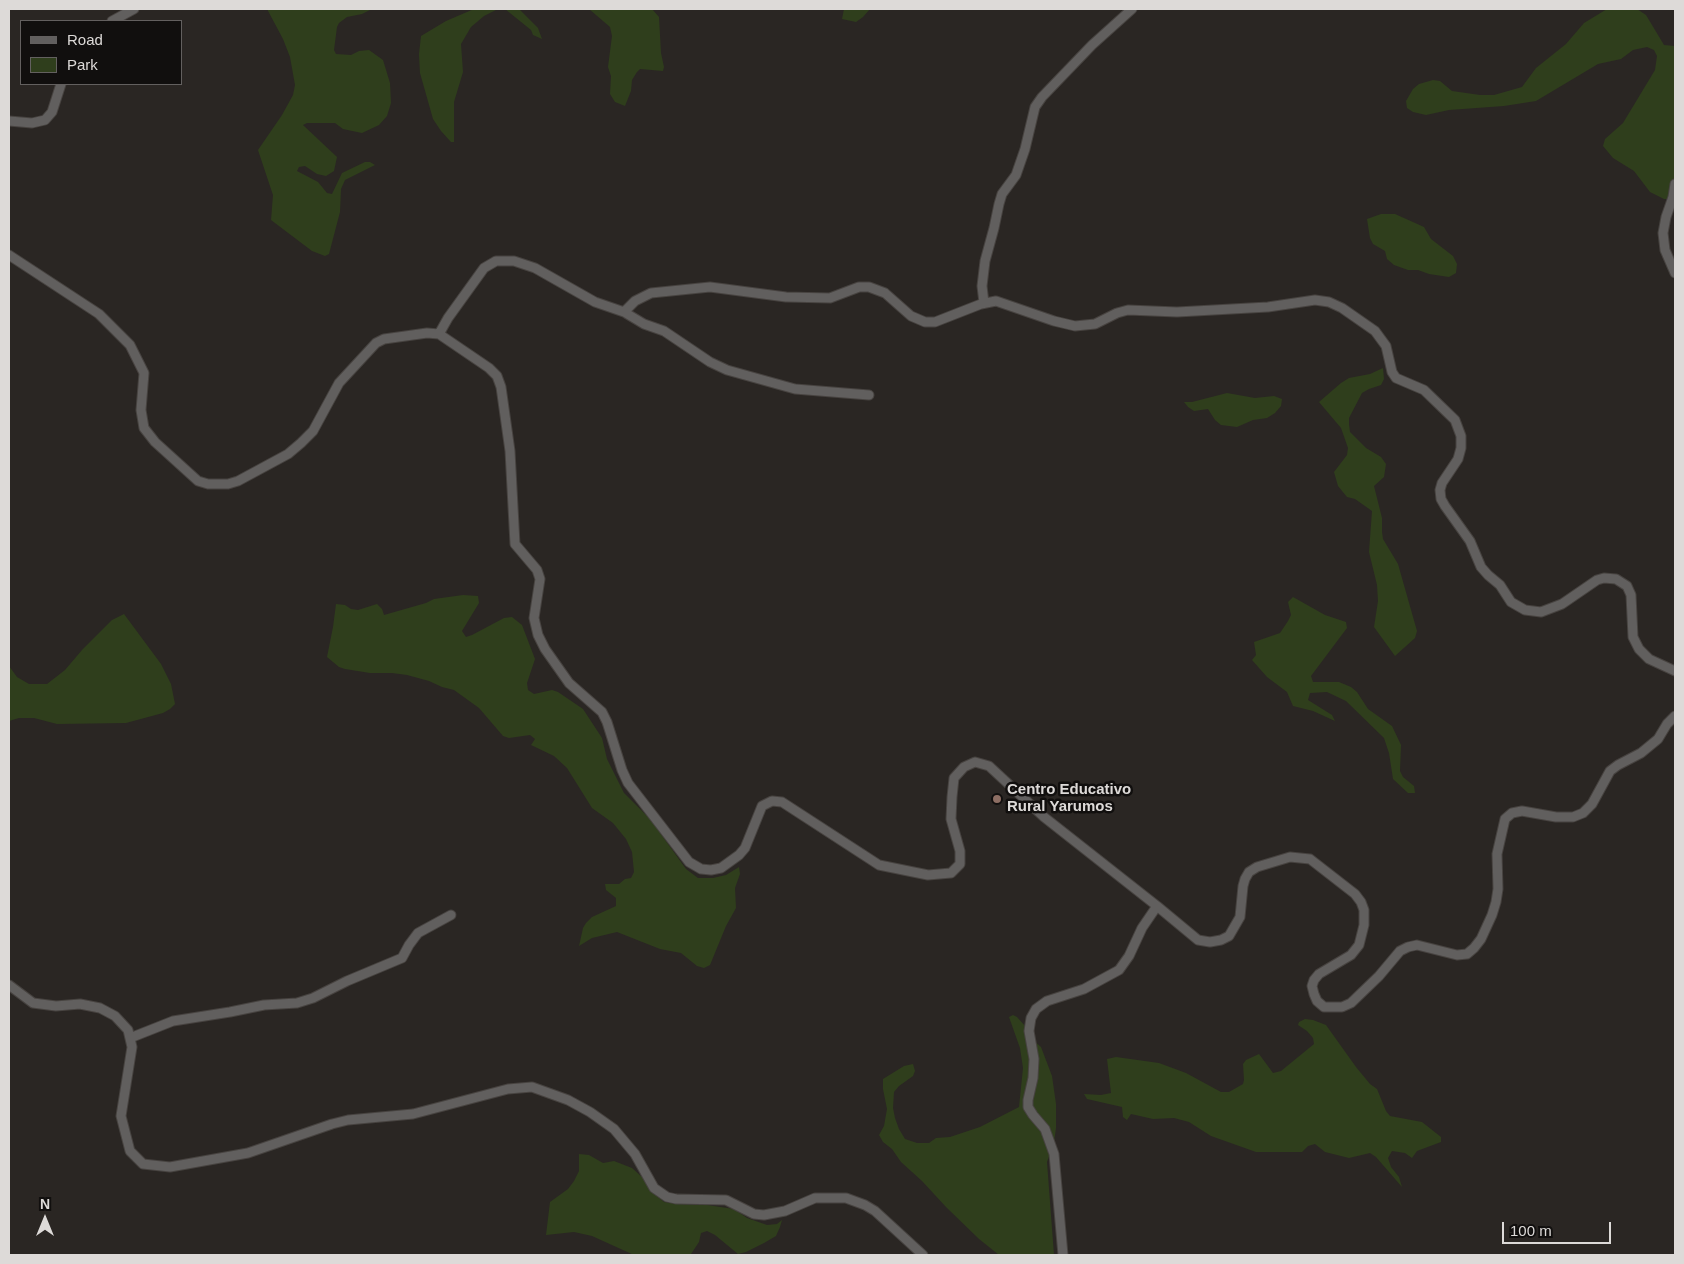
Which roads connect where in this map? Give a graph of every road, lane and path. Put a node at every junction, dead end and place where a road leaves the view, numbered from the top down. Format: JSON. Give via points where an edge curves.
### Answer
{"nodes":[{"id":1,"x":134,"y":9,"type":"edge"},
{"id":2,"x":1132,"y":9,"type":"edge"},
{"id":3,"x":114,"y":20,"type":"edge"},
{"id":4,"x":61,"y":85,"type":"edge"},
{"id":5,"x":9,"y":121,"type":"edge"},
{"id":6,"x":1675,"y":184,"type":"edge"},
{"id":7,"x":9,"y":255,"type":"edge"},
{"id":8,"x":1675,"y":273,"type":"edge"},
{"id":9,"x":984,"y":303,"type":"junction"},
{"id":10,"x":624,"y":312,"type":"junction"},
{"id":11,"x":439,"y":334,"type":"junction"},
{"id":12,"x":869,"y":395,"type":"dead end"},
{"id":13,"x":1675,"y":671,"type":"edge"},
{"id":14,"x":1675,"y":716,"type":"edge"},
{"id":15,"x":1157,"y":906,"type":"junction"},
{"id":16,"x":451,"y":915,"type":"dead end"},
{"id":17,"x":9,"y":985,"type":"edge"},
{"id":18,"x":130,"y":1038,"type":"junction"},
{"id":19,"x":923,"y":1255,"type":"edge"},
{"id":20,"x":1063,"y":1255,"type":"edge"}],
"edges":[{"from":1,"to":3,"type":"street"},
{"from":2,"to":9,"type":"street","via":[[1086,51],[1035,107],[1016,175],[998,204],[985,261]]},
{"from":4,"to":5,"type":"street","via":[[52,112],[45,120],[32,123]]},
{"from":6,"to":8,"type":"street","via":[[1663,233],[1665,250]]},
{"from":7,"to":11,"type":"street","via":[[99,314],[130,345],[144,373],[141,410],[144,428],[198,481],[208,484],[238,481],[302,443],[313,431],[339,382],[376,343],[392,336]]},
{"from":9,"to":10,"type":"street","via":[[936,322],[924,322],[911,316],[885,293],[869,287],[858,287],[830,298],[710,287],[651,293]]},
{"from":9,"to":13,"type":"street","via":[[1001,302],[1054,322],[1082,326],[1128,310],[1177,312],[1254,308],[1315,300],[1342,308],[1382,338],[1396,378],[1424,390],[1455,420],[1461,436],[1461,448],[1458,459],[1442,483],[1441,499],[1470,541],[1481,567],[1500,585],[1508,598],[1525,610],[1541,612],[1562,604],[1597,580],[1616,579],[1627,586],[1631,594],[1633,637],[1639,649],[1649,659]]},
{"from":10,"to":11,"type":"street","via":[[595,302],[523,263],[500,261],[488,265],[480,273]]},
{"from":10,"to":12,"type":"street","via":[[737,374],[794,388]]},
{"from":11,"to":15,"type":"street","via":[[490,368],[502,387],[510,451],[515,544],[537,570],[540,579],[534,618],[538,635],[569,683],[602,712],[628,782],[689,862],[700,869],[711,870],[721,868],[739,855],[762,806],[772,801],[788,805],[878,865],[928,875],[951,873],[960,864],[960,851],[951,819],[954,778],[964,767],[975,762],[989,766],[1003,776],[1044,817]]},
{"from":14,"to":15,"type":"street","via":[[1658,739],[1610,771],[1592,804],[1583,813],[1556,817],[1522,811],[1505,819],[1497,854],[1496,902],[1474,948],[1457,956],[1417,945],[1400,951],[1379,976],[1351,1003],[1342,1007],[1324,1007],[1317,1001],[1312,986],[1319,974],[1351,956],[1364,925],[1364,910],[1355,894],[1310,859],[1290,857],[1250,872],[1243,886],[1240,917],[1229,936],[1221,940],[1198,940]]},
{"from":15,"to":20,"type":"street","via":[[1119,970],[1084,988],[1047,1001],[1036,1008],[1031,1018],[1029,1031],[1034,1059],[1028,1107],[1045,1129],[1054,1154]]},
{"from":16,"to":18,"type":"street","via":[[418,933],[402,958],[313,998],[173,1021]]},
{"from":17,"to":18,"type":"street","via":[[33,1002],[100,1008],[115,1016],[128,1030]]},
{"from":18,"to":19,"type":"street","via":[[132,1047],[121,1116],[130,1151],[143,1164],[170,1167],[248,1153],[348,1120],[412,1114],[508,1089],[532,1087],[568,1100],[614,1129],[636,1154],[654,1188],[667,1198],[726,1200],[754,1214],[764,1215],[785,1211],[815,1198],[846,1198],[875,1211]]}]}
